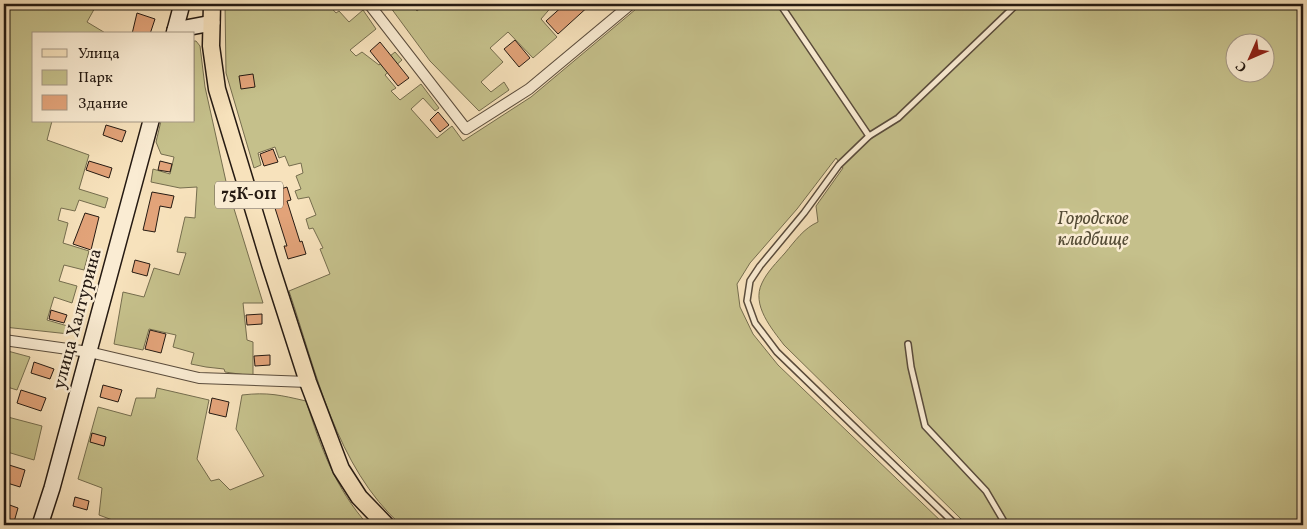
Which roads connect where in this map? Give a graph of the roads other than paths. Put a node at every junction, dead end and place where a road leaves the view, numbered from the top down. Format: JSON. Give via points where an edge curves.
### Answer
{"nodes":[{"id":1,"x":182,"y":4,"type":"edge"},
{"id":2,"x":212,"y":4,"type":"edge"},
{"id":3,"x":369,"y":4,"type":"edge"},
{"id":4,"x":631,"y":4,"type":"edge"},
{"id":5,"x":780,"y":4,"type":"edge"},
{"id":6,"x":1017,"y":4,"type":"edge"},
{"id":7,"x":212,"y":23,"type":"junction"},
{"id":8,"x":175,"y":32,"type":"edge"},
{"id":9,"x":151,"y":122,"type":"edge"},
{"id":10,"x":869,"y":136,"type":"junction"},
{"id":11,"x":4,"y":340,"type":"edge"},
{"id":12,"x":908,"y":344,"type":"dead end"},
{"id":13,"x":89,"y":352,"type":"junction"},
{"id":14,"x":308,"y":382,"type":"junction"},
{"id":15,"x":40,"y":525,"type":"edge"},
{"id":16,"x":386,"y":525,"type":"edge"},
{"id":17,"x":956,"y":525,"type":"edge"},
{"id":18,"x":1006,"y":525,"type":"edge"}],
"edges":[{"from":1,"to":8,"type":"street"},
{"from":2,"to":7,"type":"main road","number":"75К-011"},
{"from":3,"to":4,"type":"street","via":[[466,129],[529,89]]},
{"from":5,"to":10,"type":"lane"},
{"from":6,"to":10,"type":"lane","via":[[898,118]]},
{"from":7,"to":8,"type":"street"},
{"from":7,"to":14,"type":"main road","number":"75К-011","via":[[211,46],[217,89]]},
{"from":9,"to":13,"type":"street","name":"улица Халтурина"},
{"from":10,"to":17,"type":"lane","via":[[839,165],[760,266],[750,282],[747,301],[755,322],[777,352]]},
{"from":11,"to":13,"type":"street"},
{"from":12,"to":18,"type":"lane","via":[[925,426],[986,491]]},
{"from":13,"to":14,"type":"street","via":[[199,378]]},
{"from":13,"to":15,"type":"street","name":"улица Халтурина"},
{"from":14,"to":16,"type":"main road","number":"75К-011","via":[[341,469],[359,497]]}]}
